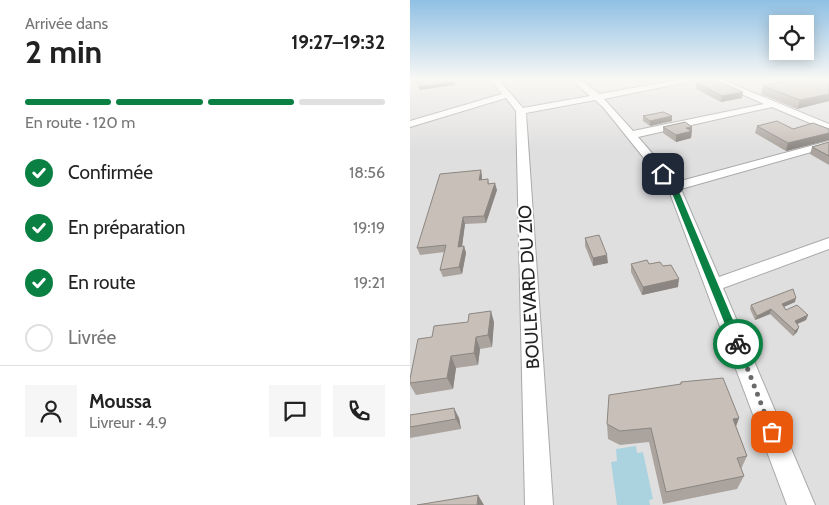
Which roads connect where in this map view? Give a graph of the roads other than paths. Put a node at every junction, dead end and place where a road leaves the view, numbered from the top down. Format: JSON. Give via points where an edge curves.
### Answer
{"nodes":[{"id":1,"x":482,"y":103,"type":"edge"},
{"id":2,"x":514,"y":103,"type":"edge"},
{"id":3,"x":567,"y":103,"type":"edge"},
{"id":4,"x":603,"y":103,"type":"edge"},
{"id":5,"x":765,"y":103,"type":"edge"},
{"id":6,"x":771,"y":105,"type":"junction"},
{"id":7,"x":521,"y":111,"type":"junction"},
{"id":8,"x":410,"y":124,"type":"edge"},
{"id":9,"x":829,"y":128,"type":"edge"},
{"id":10,"x":631,"y":135,"type":"junction"},
{"id":11,"x":829,"y":144,"type":"edge"},
{"id":12,"x":674,"y":187,"type":"junction"},
{"id":13,"x":829,"y":243,"type":"edge"},
{"id":14,"x":714,"y":284,"type":"junction"},
{"id":15,"x":539,"y":505,"type":"edge"},
{"id":16,"x":801,"y":505,"type":"edge"}],
"edges":[{"from":1,"to":8,"type":"street"},
{"from":2,"to":7,"type":"street"},
{"from":3,"to":7,"type":"street"},
{"from":4,"to":10,"type":"street"},
{"from":5,"to":6,"type":"street"},
{"from":6,"to":9,"type":"street"},
{"from":6,"to":10,"type":"street"},
{"from":7,"to":15,"type":"street","name":"BOULEVARD DU ZIO"},
{"from":10,"to":12,"type":"street"},
{"from":11,"to":12,"type":"street"},
{"from":12,"to":14,"type":"street"},
{"from":13,"to":14,"type":"street"},
{"from":14,"to":16,"type":"street"}]}
